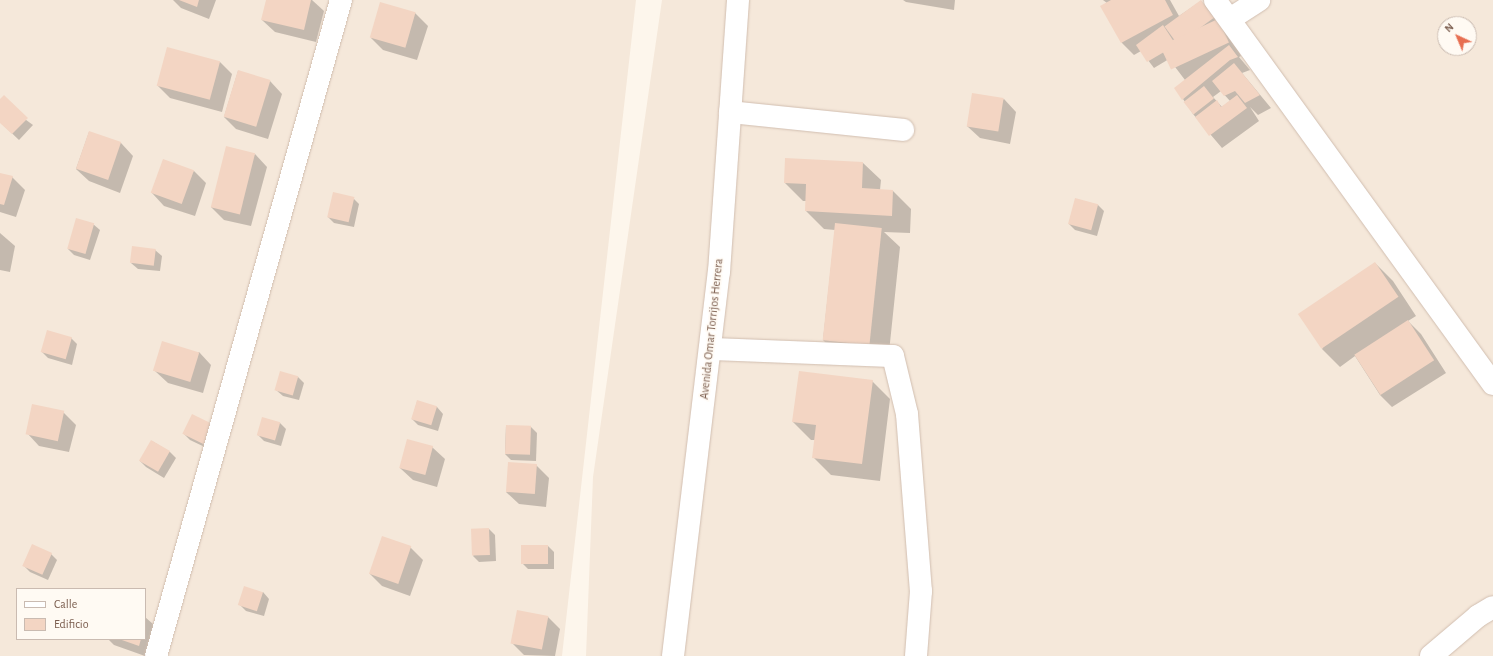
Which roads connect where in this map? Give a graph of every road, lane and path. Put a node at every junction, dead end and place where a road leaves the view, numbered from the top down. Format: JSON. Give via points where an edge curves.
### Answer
{"nodes":[{"id":1,"x":341,"y":0,"type":"edge"},
{"id":2,"x":738,"y":0,"type":"edge"},
{"id":3,"x":1215,"y":0,"type":"edge"},
{"id":4,"x":1259,"y":0,"type":"edge"},
{"id":5,"x":1230,"y":19,"type":"junction"},
{"id":6,"x":730,"y":112,"type":"junction"},
{"id":7,"x":903,"y":130,"type":"dead end"},
{"id":8,"x":711,"y":349,"type":"junction"},
{"id":9,"x":1493,"y":384,"type":"edge"},
{"id":10,"x":1493,"y":607,"type":"edge"},
{"id":11,"x":156,"y":656,"type":"edge"},
{"id":12,"x":673,"y":656,"type":"edge"},
{"id":13,"x":916,"y":656,"type":"edge"},
{"id":14,"x":1431,"y":656,"type":"edge"}],
"edges":[{"from":1,"to":11,"type":"street"},
{"from":2,"to":6,"type":"street","name":"Avenida Omar Torrijos Herrera"},
{"from":3,"to":5,"type":"street"},
{"from":4,"to":5,"type":"street"},
{"from":5,"to":9,"type":"street"},
{"from":6,"to":7,"type":"street"},
{"from":6,"to":8,"type":"street","name":"Avenida Omar Torrijos Herrera"},
{"from":8,"to":12,"type":"street","name":"Avenida Omar Torrijos Herrera"},
{"from":8,"to":13,"type":"street","via":[[893,356],[907,414],[921,591]]},
{"from":10,"to":14,"type":"street","via":[[1472,621]]}]}
